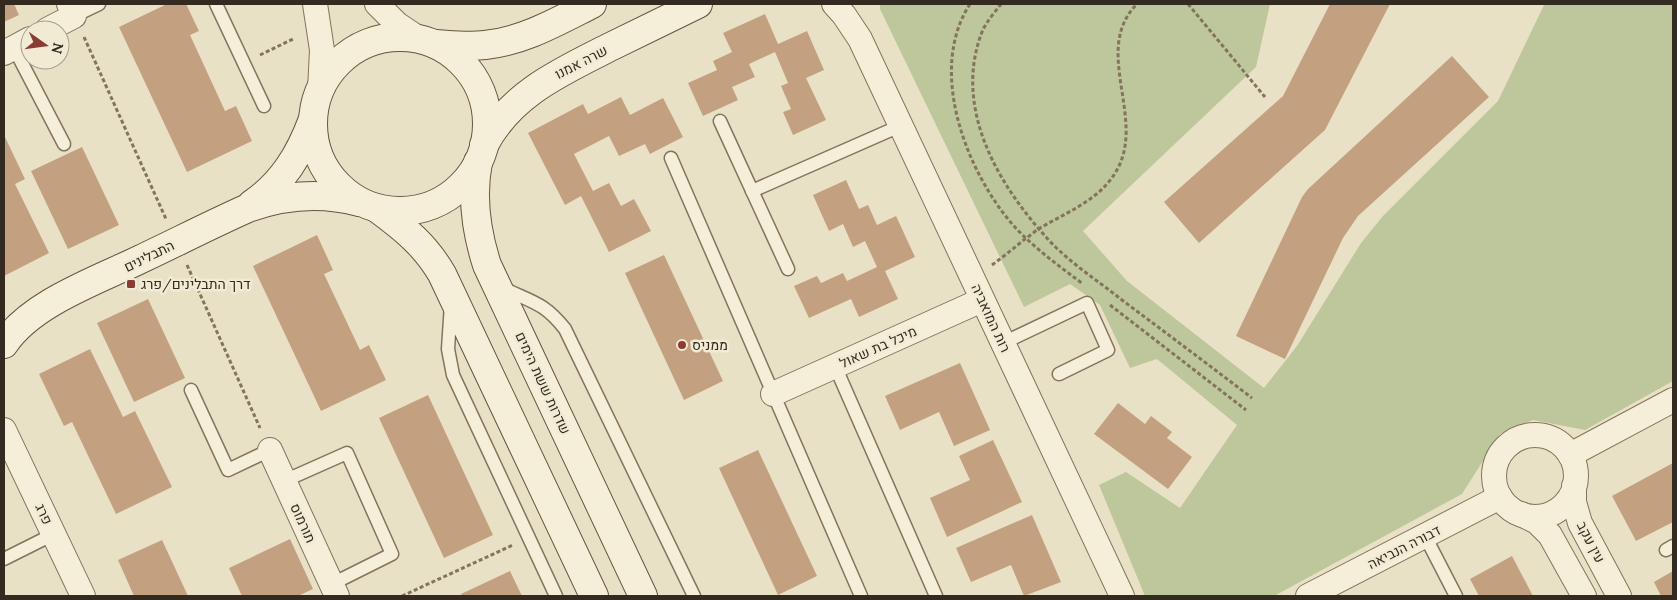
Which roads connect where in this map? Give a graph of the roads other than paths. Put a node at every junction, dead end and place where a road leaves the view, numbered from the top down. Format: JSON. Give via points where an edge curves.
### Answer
{"nodes":[{"id":1,"x":99,"y":4,"type":"edge"},
{"id":2,"x":216,"y":4,"type":"edge"},
{"id":3,"x":376,"y":4,"type":"edge"},
{"id":4,"x":592,"y":4,"type":"edge"},
{"id":5,"x":698,"y":4,"type":"edge"},
{"id":6,"x":834,"y":4,"type":"edge"},
{"id":7,"x":853,"y":4,"type":"edge"},
{"id":8,"x":72,"y":10,"type":"edge"},
{"id":9,"x":317,"y":15,"type":"edge"},
{"id":10,"x":60,"y":20,"type":"edge"},
{"id":11,"x":860,"y":39,"type":"junction"},
{"id":12,"x":427,"y":42,"type":"junction"},
{"id":13,"x":16,"y":46,"type":"edge"},
{"id":14,"x":320,"y":90,"type":"junction"},
{"id":15,"x":264,"y":106,"type":"dead end"},
{"id":16,"x":313,"y":117,"type":"junction"},
{"id":17,"x":720,"y":121,"type":"dead end"},
{"id":18,"x":900,"y":126,"type":"junction"},
{"id":19,"x":64,"y":144,"type":"dead end"},
{"id":20,"x":481,"y":154,"type":"junction"},
{"id":21,"x":671,"y":158,"type":"dead end"},
{"id":22,"x":752,"y":191,"type":"junction"},
{"id":23,"x":370,"y":205,"type":"junction"},
{"id":24,"x":235,"y":214,"type":"junction"},
{"id":25,"x":788,"y":269,"type":"dead end"},
{"id":26,"x":497,"y":285,"type":"junction"},
{"id":27,"x":978,"y":290,"type":"junction"},
{"id":28,"x":452,"y":294,"type":"junction"},
{"id":29,"x":62,"y":297,"type":"junction"},
{"id":30,"x":4,"y":313,"type":"edge"},
{"id":31,"x":1003,"y":343,"type":"junction"},
{"id":32,"x":4,"y":344,"type":"edge"},
{"id":33,"x":835,"y":366,"type":"junction"},
{"id":34,"x":1059,"y":374,"type":"dead end"},
{"id":35,"x":191,"y":390,"type":"dead end"},
{"id":36,"x":773,"y":394,"type":"junction"},
{"id":37,"x":1673,"y":400,"type":"edge"},
{"id":38,"x":4,"y":430,"type":"edge"},
{"id":39,"x":270,"y":450,"type":"joint"},
{"id":40,"x":1570,"y":455,"type":"junction"},
{"id":41,"x":284,"y":481,"type":"junction"},
{"id":42,"x":1574,"y":486,"type":"junction"},
{"id":43,"x":1500,"y":497,"type":"junction"},
{"id":44,"x":1519,"y":513,"type":"junction"},
{"id":45,"x":54,"y":534,"type":"junction"},
{"id":46,"x":1425,"y":536,"type":"junction"},
{"id":47,"x":4,"y":558,"type":"edge"},
{"id":48,"x":334,"y":590,"type":"edge"},
{"id":49,"x":83,"y":596,"type":"edge"},
{"id":50,"x":556,"y":596,"type":"edge"},
{"id":51,"x":594,"y":596,"type":"edge"},
{"id":52,"x":643,"y":596,"type":"edge"},
{"id":53,"x":694,"y":596,"type":"edge"},
{"id":54,"x":861,"y":596,"type":"edge"},
{"id":55,"x":936,"y":596,"type":"edge"},
{"id":56,"x":1122,"y":596,"type":"edge"},
{"id":57,"x":1308,"y":596,"type":"edge"},
{"id":58,"x":1456,"y":596,"type":"edge"},
{"id":59,"x":1584,"y":596,"type":"edge"},
{"id":60,"x":1619,"y":596,"type":"edge"}],
"edges":[{"from":1,"to":8,"type":"lane"},
{"from":2,"to":15,"type":"lane"},
{"from":3,"to":12,"type":"street","via":[[397,24]]},
{"from":4,"to":12,"type":"street","via":[[508,41],[469,46]]},
{"from":5,"to":20,"type":"street","name":"שרה אמנו","via":[[552,76],[515,105],[489,136]]},
{"from":6,"to":11,"type":"street","name":"רות המואביה"},
{"from":7,"to":11,"type":"street","name":"רות המואביה"},
{"from":8,"to":10,"type":"street"},
{"from":9,"to":14,"type":"street","via":[[322,50]]},
{"from":11,"to":18,"type":"street","name":"רות המואביה"},
{"from":12,"to":14,"type":"street","via":[[393,37],[367,44],[335,67]]},
{"from":12,"to":20,"type":"street","via":[[457,58],[480,91],[486,118]]},
{"from":13,"to":19,"type":"lane"},
{"from":14,"to":16,"type":"street"},
{"from":16,"to":23,"type":"street","via":[[315,145],[325,169],[342,190]]},
{"from":16,"to":24,"type":"street","name":"התבלינים","via":[[301,148],[282,178],[262,197]]},
{"from":17,"to":22,"type":"lane"},
{"from":18,"to":22,"type":"lane"},
{"from":18,"to":27,"type":"street","name":"רות המואביה"},
{"from":20,"to":23,"type":"street","via":[[465,182],[433,205],[406,211]]},
{"from":20,"to":26,"type":"street","name":"שדרות ששת הימים","via":[[474,200],[476,228]]},
{"from":21,"to":36,"type":"lane"},
{"from":22,"to":25,"type":"lane"},
{"from":23,"to":24,"type":"street","name":"התבלינים","via":[[336,197],[298,197],[260,204]]},
{"from":23,"to":28,"type":"street","via":[[407,230],[423,246]]},
{"from":24,"to":29,"type":"street","name":"התבלינים"},
{"from":26,"to":52,"type":"street","name":"שדרות ששת הימים"},
{"from":26,"to":53,"type":"lane","via":[[547,309],[565,329]]},
{"from":27,"to":31,"type":"street","name":"רות המואביה"},
{"from":27,"to":33,"type":"street","name":"מיכל בת שאול"},
{"from":28,"to":50,"type":"lane","via":[[448,349],[453,375]]},
{"from":28,"to":51,"type":"street"},
{"from":29,"to":30,"type":"street","name":"התבלינים"},
{"from":29,"to":32,"type":"street","name":"התבלינים","via":[[22,322]]},
{"from":31,"to":34,"type":"lane","via":[[1087,303],[1108,350]]},
{"from":31,"to":56,"type":"street","name":"רות המואביה"},
{"from":33,"to":36,"type":"street","name":"מיכל בת שאול"},
{"from":33,"to":55,"type":"lane"},
{"from":35,"to":39,"type":"lane","via":[[228,470]]},
{"from":36,"to":54,"type":"lane"},
{"from":37,"to":40,"type":"street"},
{"from":38,"to":45,"type":"street","name":"פרג"},
{"from":39,"to":41,"type":"street","name":"תורמוס"},
{"from":40,"to":42,"type":"street","via":[[1576,473]]},
{"from":40,"to":43,"type":"street","via":[[1557,441],[1545,436],[1532,435],[1514,441],[1501,454],[1496,466],[1494,479]]},
{"from":41,"to":48,"type":"street","name":"תורמוס"},
{"from":41,"to":48,"type":"lane","via":[[347,453],[392,554]]},
{"from":42,"to":44,"type":"street","via":[[1565,503],[1550,514],[1538,517]]},
{"from":42,"to":60,"type":"street","name":"עין עקב","via":[[1574,502],[1580,523]]},
{"from":43,"to":44,"type":"street"},
{"from":43,"to":46,"type":"street","name":"דבורה הנביאה"},
{"from":44,"to":59,"type":"street","via":[[1537,522],[1550,535]]},
{"from":45,"to":47,"type":"lane"},
{"from":45,"to":49,"type":"street","name":"פרג"},
{"from":46,"to":57,"type":"street","name":"דבורה הנביאה"},
{"from":46,"to":58,"type":"lane"}]}
